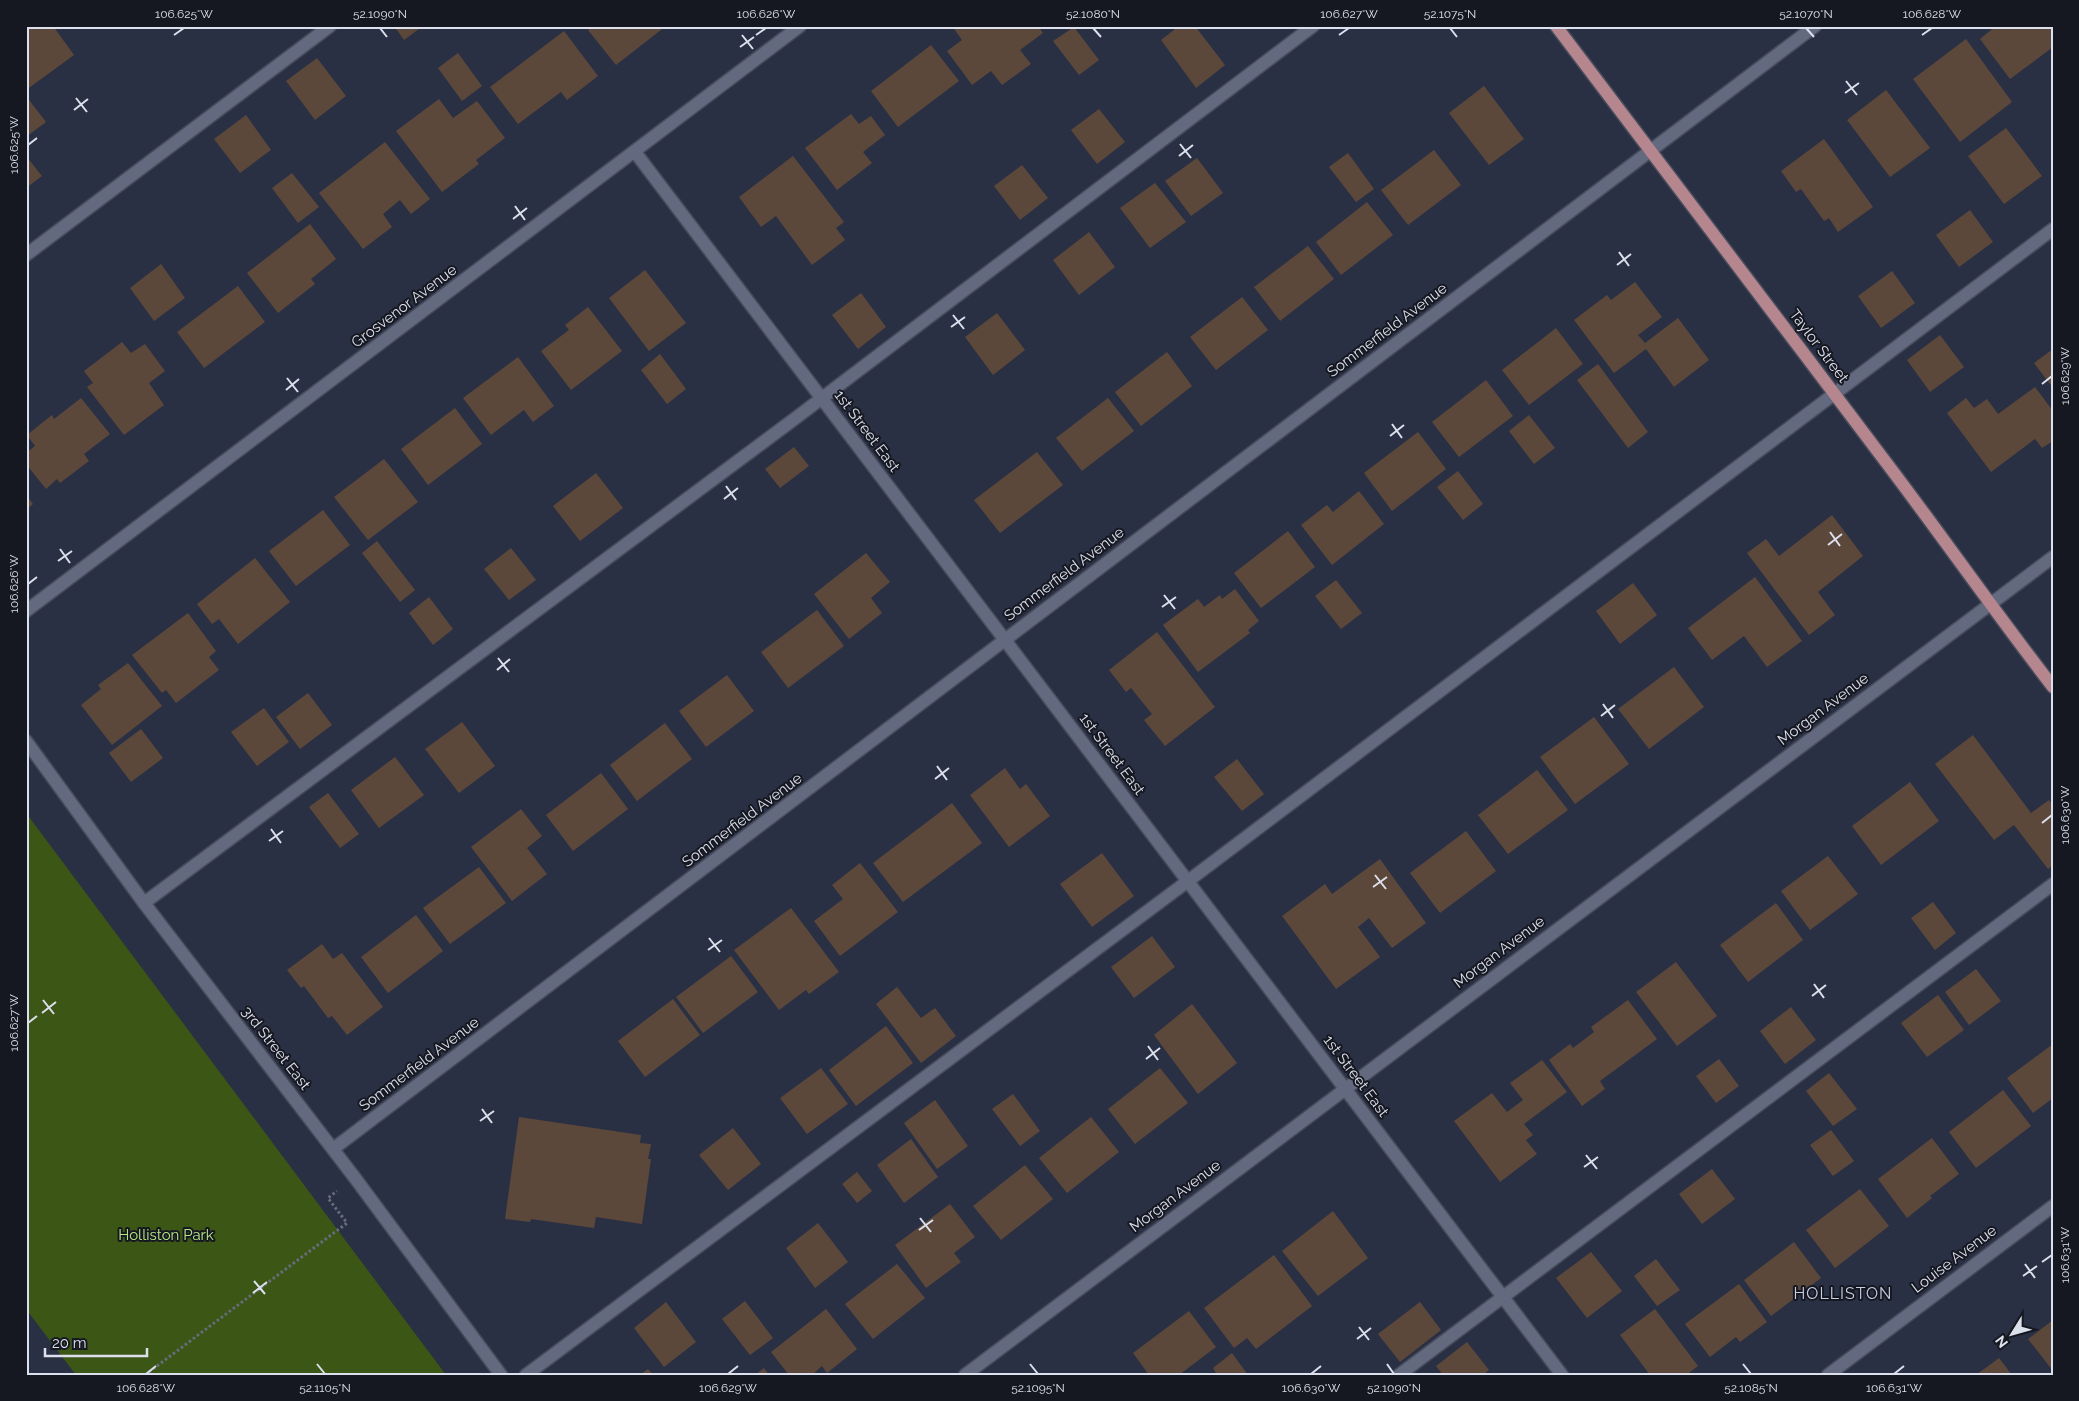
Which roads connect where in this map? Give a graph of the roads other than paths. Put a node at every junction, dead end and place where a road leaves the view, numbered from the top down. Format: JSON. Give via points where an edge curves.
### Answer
{"nodes":[{"id":1,"x":330,"y":26,"type":"edge"},
{"id":2,"x":800,"y":26,"type":"edge"},
{"id":3,"x":1313,"y":26,"type":"edge"},
{"id":4,"x":1556,"y":26,"type":"edge"},
{"id":5,"x":1815,"y":26,"type":"edge"},
{"id":6,"x":635,"y":152,"type":"junction"},
{"id":7,"x":1650,"y":152,"type":"junction"},
{"id":8,"x":2053,"y":229,"type":"edge"},
{"id":9,"x":26,"y":255,"type":"edge"},
{"id":10,"x":1834,"y":393,"type":"junction"},
{"id":11,"x":822,"y":398,"type":"junction"},
{"id":12,"x":2053,"y":557,"type":"edge"},
{"id":13,"x":1991,"y":603,"type":"junction"},
{"id":14,"x":26,"y":611,"type":"edge"},
{"id":15,"x":1005,"y":639,"type":"junction"},
{"id":16,"x":2053,"y":687,"type":"edge"},
{"id":17,"x":26,"y":741,"type":"edge"},
{"id":18,"x":1188,"y":881,"type":"junction"},
{"id":19,"x":2053,"y":884,"type":"edge"},
{"id":20,"x":144,"y":903,"type":"junction"},
{"id":21,"x":1345,"y":1088,"type":"junction"},
{"id":22,"x":333,"y":1149,"type":"junction"},
{"id":23,"x":2053,"y":1206,"type":"edge"},
{"id":24,"x":1503,"y":1296,"type":"junction"},
{"id":25,"x":501,"y":1375,"type":"edge"},
{"id":26,"x":526,"y":1375,"type":"edge"},
{"id":27,"x":965,"y":1375,"type":"edge"},
{"id":28,"x":1399,"y":1375,"type":"edge"},
{"id":29,"x":1562,"y":1375,"type":"edge"},
{"id":30,"x":1828,"y":1375,"type":"edge"}],
"edges":[{"from":1,"to":9,"type":"street"},
{"from":2,"to":6,"type":"street","name":"Grosvenor Avenue"},
{"from":3,"to":11,"type":"street"},
{"from":4,"to":7,"type":"main road","name":"Taylor Street"},
{"from":5,"to":7,"type":"street","name":"Sommerfield Avenue"},
{"from":6,"to":11,"type":"street","name":"1st Street East"},
{"from":6,"to":14,"type":"street","name":"Grosvenor Avenue"},
{"from":7,"to":10,"type":"main road","name":"Taylor Street"},
{"from":7,"to":15,"type":"street","name":"Sommerfield Avenue"},
{"from":8,"to":10,"type":"street"},
{"from":10,"to":13,"type":"main road","name":"Taylor Street"},
{"from":10,"to":18,"type":"street"},
{"from":11,"to":15,"type":"street","name":"1st Street East"},
{"from":11,"to":20,"type":"street"},
{"from":12,"to":13,"type":"street","name":"Morgan Avenue"},
{"from":13,"to":16,"type":"main road","name":"Taylor Street"},
{"from":13,"to":21,"type":"street","name":"Morgan Avenue"},
{"from":15,"to":18,"type":"street","name":"1st Street East"},
{"from":15,"to":22,"type":"street","name":"Sommerfield Avenue"},
{"from":17,"to":20,"type":"street","name":"3rd Street East"},
{"from":18,"to":21,"type":"street","name":"1st Street East"},
{"from":18,"to":26,"type":"street"},
{"from":19,"to":24,"type":"street"},
{"from":20,"to":22,"type":"street","name":"3rd Street East"},
{"from":21,"to":24,"type":"street","name":"1st Street East"},
{"from":21,"to":27,"type":"street","name":"Morgan Avenue"},
{"from":22,"to":25,"type":"street","name":"3rd Street East"},
{"from":23,"to":30,"type":"street","name":"Louise Avenue"},
{"from":24,"to":28,"type":"street"},
{"from":24,"to":29,"type":"street","name":"1st Street East"}]}
